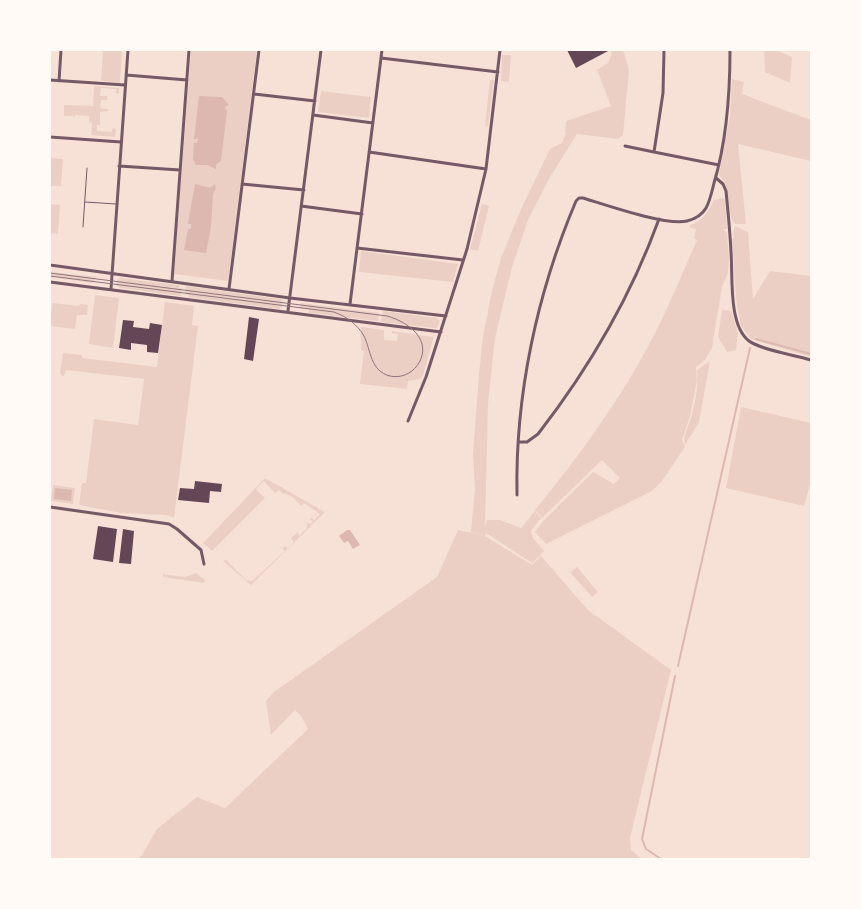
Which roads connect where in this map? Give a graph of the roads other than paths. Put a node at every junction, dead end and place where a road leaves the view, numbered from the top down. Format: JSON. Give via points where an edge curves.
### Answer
{"nodes":[{"id":1,"x":61,"y":50,"type":"edge"},
{"id":2,"x":128,"y":50,"type":"edge"},
{"id":3,"x":189,"y":50,"type":"edge"},
{"id":4,"x":259,"y":50,"type":"edge"},
{"id":5,"x":321,"y":50,"type":"edge"},
{"id":6,"x":382,"y":50,"type":"edge"},
{"id":7,"x":500,"y":50,"type":"edge"},
{"id":8,"x":664,"y":50,"type":"edge"},
{"id":9,"x":730,"y":50,"type":"edge"},
{"id":10,"x":381,"y":58,"type":"junction"},
{"id":11,"x":498,"y":72,"type":"junction"},
{"id":12,"x":126,"y":75,"type":"junction"},
{"id":13,"x":50,"y":80,"type":"edge"},
{"id":14,"x":187,"y":80,"type":"junction"},
{"id":15,"x":59,"y":81,"type":"junction"},
{"id":16,"x":125,"y":85,"type":"junction"},
{"id":17,"x":254,"y":94,"type":"junction"},
{"id":18,"x":315,"y":101,"type":"junction"},
{"id":19,"x":313,"y":115,"type":"junction"},
{"id":20,"x":373,"y":123,"type":"junction"},
{"id":21,"x":50,"y":137,"type":"edge"},
{"id":22,"x":121,"y":142,"type":"junction"},
{"id":23,"x":625,"y":146,"type":"dead end"},
{"id":24,"x":369,"y":152,"type":"junction"},
{"id":25,"x":654,"y":152,"type":"junction"},
{"id":26,"x":119,"y":166,"type":"junction"},
{"id":27,"x":719,"y":166,"type":"junction"},
{"id":28,"x":87,"y":168,"type":"dead end"},
{"id":29,"x":486,"y":169,"type":"junction"},
{"id":30,"x":180,"y":170,"type":"junction"},
{"id":31,"x":716,"y":178,"type":"junction"},
{"id":32,"x":242,"y":184,"type":"junction"},
{"id":33,"x":304,"y":190,"type":"junction"},
{"id":34,"x":85,"y":202,"type":"junction"},
{"id":35,"x":116,"y":204,"type":"junction"},
{"id":36,"x":301,"y":206,"type":"junction"},
{"id":37,"x":362,"y":214,"type":"junction"},
{"id":38,"x":659,"y":219,"type":"junction"},
{"id":39,"x":83,"y":227,"type":"dead end"},
{"id":40,"x":357,"y":248,"type":"junction"},
{"id":41,"x":464,"y":260,"type":"junction"},
{"id":42,"x":50,"y":265,"type":"edge"},
{"id":43,"x":112,"y":274,"type":"junction"},
{"id":44,"x":172,"y":281,"type":"junction"},
{"id":45,"x":50,"y":282,"type":"edge"},
{"id":46,"x":111,"y":289,"type":"junction"},
{"id":47,"x":229,"y":289,"type":"junction"},
{"id":48,"x":290,"y":298,"type":"junction"},
{"id":49,"x":350,"y":304,"type":"junction"},
{"id":50,"x":288,"y":311,"type":"junction"},
{"id":51,"x":446,"y":316,"type":"junction"},
{"id":52,"x":441,"y":332,"type":"junction"},
{"id":53,"x":811,"y":360,"type":"edge"},
{"id":54,"x":408,"y":422,"type":"dead end"},
{"id":55,"x":518,"y":442,"type":"junction"},
{"id":56,"x":517,"y":495,"type":"dead end"},
{"id":57,"x":50,"y":507,"type":"edge"},
{"id":58,"x":204,"y":564,"type":"dead end"}],
"edges":[{"from":1,"to":15,"type":"street"},
{"from":2,"to":12,"type":"street"},
{"from":3,"to":14,"type":"street"},
{"from":4,"to":17,"type":"street"},
{"from":5,"to":18,"type":"street"},
{"from":6,"to":10,"type":"street"},
{"from":7,"to":11,"type":"street"},
{"from":8,"to":25,"type":"street","via":[[663,93]]},
{"from":9,"to":27,"type":"street","via":[[728,108]]},
{"from":10,"to":11,"type":"street"},
{"from":10,"to":20,"type":"street"},
{"from":11,"to":29,"type":"street"},
{"from":12,"to":14,"type":"street"},
{"from":12,"to":16,"type":"street"},
{"from":13,"to":15,"type":"street"},
{"from":14,"to":30,"type":"street"},
{"from":15,"to":16,"type":"street"},
{"from":16,"to":22,"type":"street"},
{"from":17,"to":18,"type":"street"},
{"from":17,"to":32,"type":"street"},
{"from":18,"to":19,"type":"street"},
{"from":19,"to":20,"type":"street"},
{"from":19,"to":33,"type":"street"},
{"from":20,"to":24,"type":"street"},
{"from":21,"to":22,"type":"street"},
{"from":22,"to":26,"type":"street"},
{"from":23,"to":25,"type":"street"},
{"from":24,"to":29,"type":"street"},
{"from":24,"to":37,"type":"street"},
{"from":25,"to":27,"type":"street"},
{"from":26,"to":30,"type":"street"},
{"from":26,"to":35,"type":"street"},
{"from":27,"to":31,"type":"street"},
{"from":28,"to":34,"type":"lane"},
{"from":29,"to":41,"type":"street"},
{"from":30,"to":44,"type":"street"},
{"from":31,"to":38,"type":"street","via":[[706,208],[699,215],[676,222]]},
{"from":31,"to":53,"type":"street","via":[[726,191],[732,295],[742,332],[755,345]]},
{"from":32,"to":33,"type":"street"},
{"from":32,"to":47,"type":"street"},
{"from":33,"to":36,"type":"street"},
{"from":34,"to":35,"type":"lane"},
{"from":34,"to":39,"type":"lane"},
{"from":35,"to":43,"type":"street"},
{"from":36,"to":37,"type":"street"},
{"from":36,"to":48,"type":"street"},
{"from":37,"to":40,"type":"street"},
{"from":38,"to":55,"type":"street","via":[[634,281],[590,361],[538,434],[527,442]]},
{"from":38,"to":55,"type":"street","via":[[583,198],[576,201],[563,230],[541,302],[526,373]]},
{"from":40,"to":41,"type":"street"},
{"from":40,"to":49,"type":"street"},
{"from":41,"to":51,"type":"street"},
{"from":42,"to":43,"type":"street"},
{"from":43,"to":44,"type":"street"},
{"from":43,"to":46,"type":"street"},
{"from":44,"to":47,"type":"street"},
{"from":45,"to":46,"type":"street"},
{"from":46,"to":50,"type":"street"},
{"from":47,"to":48,"type":"street"},
{"from":48,"to":49,"type":"street"},
{"from":48,"to":50,"type":"street"},
{"from":49,"to":51,"type":"street"},
{"from":50,"to":52,"type":"street"},
{"from":51,"to":52,"type":"street"},
{"from":52,"to":54,"type":"street"},
{"from":55,"to":56,"type":"street"},
{"from":57,"to":58,"type":"street","via":[[169,524],[202,550]]}]}
